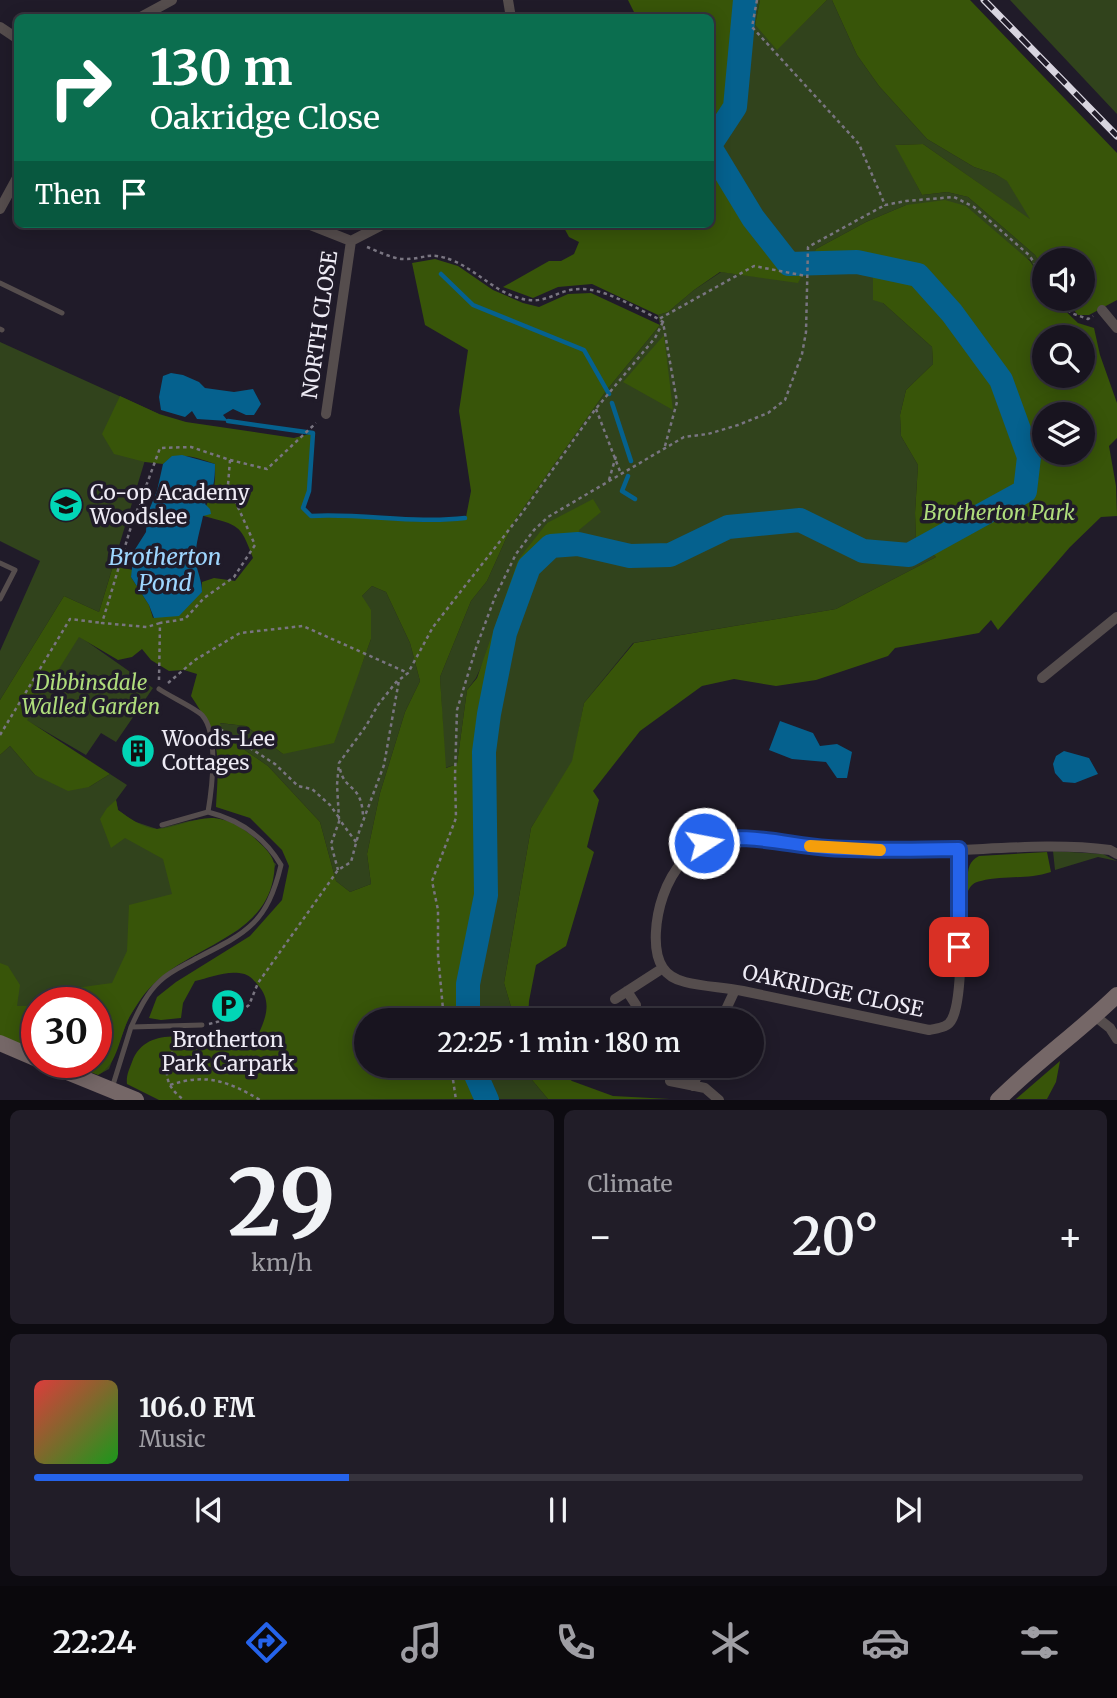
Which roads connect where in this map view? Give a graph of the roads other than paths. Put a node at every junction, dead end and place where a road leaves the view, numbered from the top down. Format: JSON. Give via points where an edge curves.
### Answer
{"nodes":[{"id":1,"x":171,"y":0,"type":"edge"},
{"id":2,"x":146,"y":14,"type":"edge"},
{"id":3,"x":4,"y":194,"type":"edge"},
{"id":4,"x":0,"y":209,"type":"edge"},
{"id":5,"x":318,"y":228,"type":"edge"},
{"id":6,"x":377,"y":228,"type":"edge"},
{"id":7,"x":351,"y":242,"type":"junction"},
{"id":8,"x":0,"y":283,"type":"edge"},
{"id":9,"x":1102,"y":310,"type":"road end"},
{"id":10,"x":62,"y":313,"type":"dead end"},
{"id":11,"x":1117,"y":328,"type":"edge"},
{"id":12,"x":326,"y":414,"type":"road end"},
{"id":13,"x":0,"y":563,"type":"edge"},
{"id":14,"x":0,"y":598,"type":"edge"},
{"id":15,"x":1117,"y":617,"type":"edge"},
{"id":16,"x":1042,"y":678,"type":"dead end"},
{"id":17,"x":159,"y":690,"type":"road end"},
{"id":18,"x":208,"y":811,"type":"junction"},
{"id":19,"x":162,"y":825,"type":"dead end"},
{"id":20,"x":959,"y":849,"type":"junction"},
{"id":21,"x":1117,"y":854,"type":"edge"},
{"id":22,"x":663,"y":968,"type":"junction"},
{"id":23,"x":735,"y":990,"type":"junction"},
{"id":24,"x":627,"y":991,"type":"junction"},
{"id":25,"x":1117,"y":995,"type":"edge"},
{"id":26,"x":615,"y":999,"type":"dead end"},
{"id":27,"x":636,"y":1005,"type":"dead end"},
{"id":28,"x":727,"y":1008,"type":"edge"},
{"id":29,"x":1095,"y":1016,"type":"junction"},
{"id":30,"x":202,"y":1026,"type":"road end"},
{"id":31,"x":131,"y":1027,"type":"junction"},
{"id":32,"x":1117,"y":1039,"type":"edge"},
{"id":33,"x":0,"y":1043,"type":"edge"},
{"id":34,"x":21,"y":1052,"type":"edge"},
{"id":35,"x":85,"y":1078,"type":"edge"},
{"id":36,"x":696,"y":1078,"type":"edge"},
{"id":37,"x":670,"y":1081,"type":"dead end"},
{"id":38,"x":693,"y":1086,"type":"junction"},
{"id":39,"x":112,"y":1088,"type":"junction"},
{"id":40,"x":136,"y":1100,"type":"edge"},
{"id":41,"x":719,"y":1100,"type":"edge"},
{"id":42,"x":998,"y":1100,"type":"edge"}],
"edges":[{"from":1,"to":2,"type":"street"},
{"from":3,"to":4,"type":"street"},
{"from":5,"to":7,"type":"street"},
{"from":6,"to":7,"type":"street"},
{"from":7,"to":12,"type":"street","name":"NORTH CLOSE"},
{"from":8,"to":10,"type":"lane"},
{"from":9,"to":11,"type":"street"},
{"from":13,"to":14,"type":"lane","via":[[15,569]]},
{"from":15,"to":16,"type":"street"},
{"from":17,"to":18,"type":"lane","via":[[202,715],[209,732],[213,756]]},
{"from":18,"to":19,"type":"lane"},
{"from":18,"to":31,"type":"lane","via":[[250,828],[273,851],[281,865],[275,891],[257,920],[229,942],[160,980],[144,999]]},
{"from":20,"to":21,"type":"street","via":[[1056,845]]},
{"from":20,"to":22,"type":"street","via":[[825,848],[738,836],[704,843],[689,853],[667,884],[659,906],[657,952]]},
{"from":20,"to":23,"type":"street","name":"OAKRIDGE CLOSE","via":[[960,972],[957,1007],[944,1027],[929,1030]]},
{"from":22,"to":23,"type":"street","name":"OAKRIDGE CLOSE","via":[[686,983]]},
{"from":22,"to":24,"type":"street"},
{"from":23,"to":28,"type":"street"},
{"from":24,"to":26,"type":"street"},
{"from":24,"to":27,"type":"street"},
{"from":25,"to":29,"type":"main road"},
{"from":29,"to":32,"type":"street"},
{"from":29,"to":42,"type":"main road"},
{"from":30,"to":31,"type":"lane"},
{"from":31,"to":39,"type":"lane"},
{"from":33,"to":34,"type":"main road"},
{"from":35,"to":39,"type":"main road"},
{"from":36,"to":38,"type":"street"},
{"from":37,"to":38,"type":"street"},
{"from":38,"to":41,"type":"street","via":[[705,1088]]},
{"from":39,"to":40,"type":"main road"}]}
